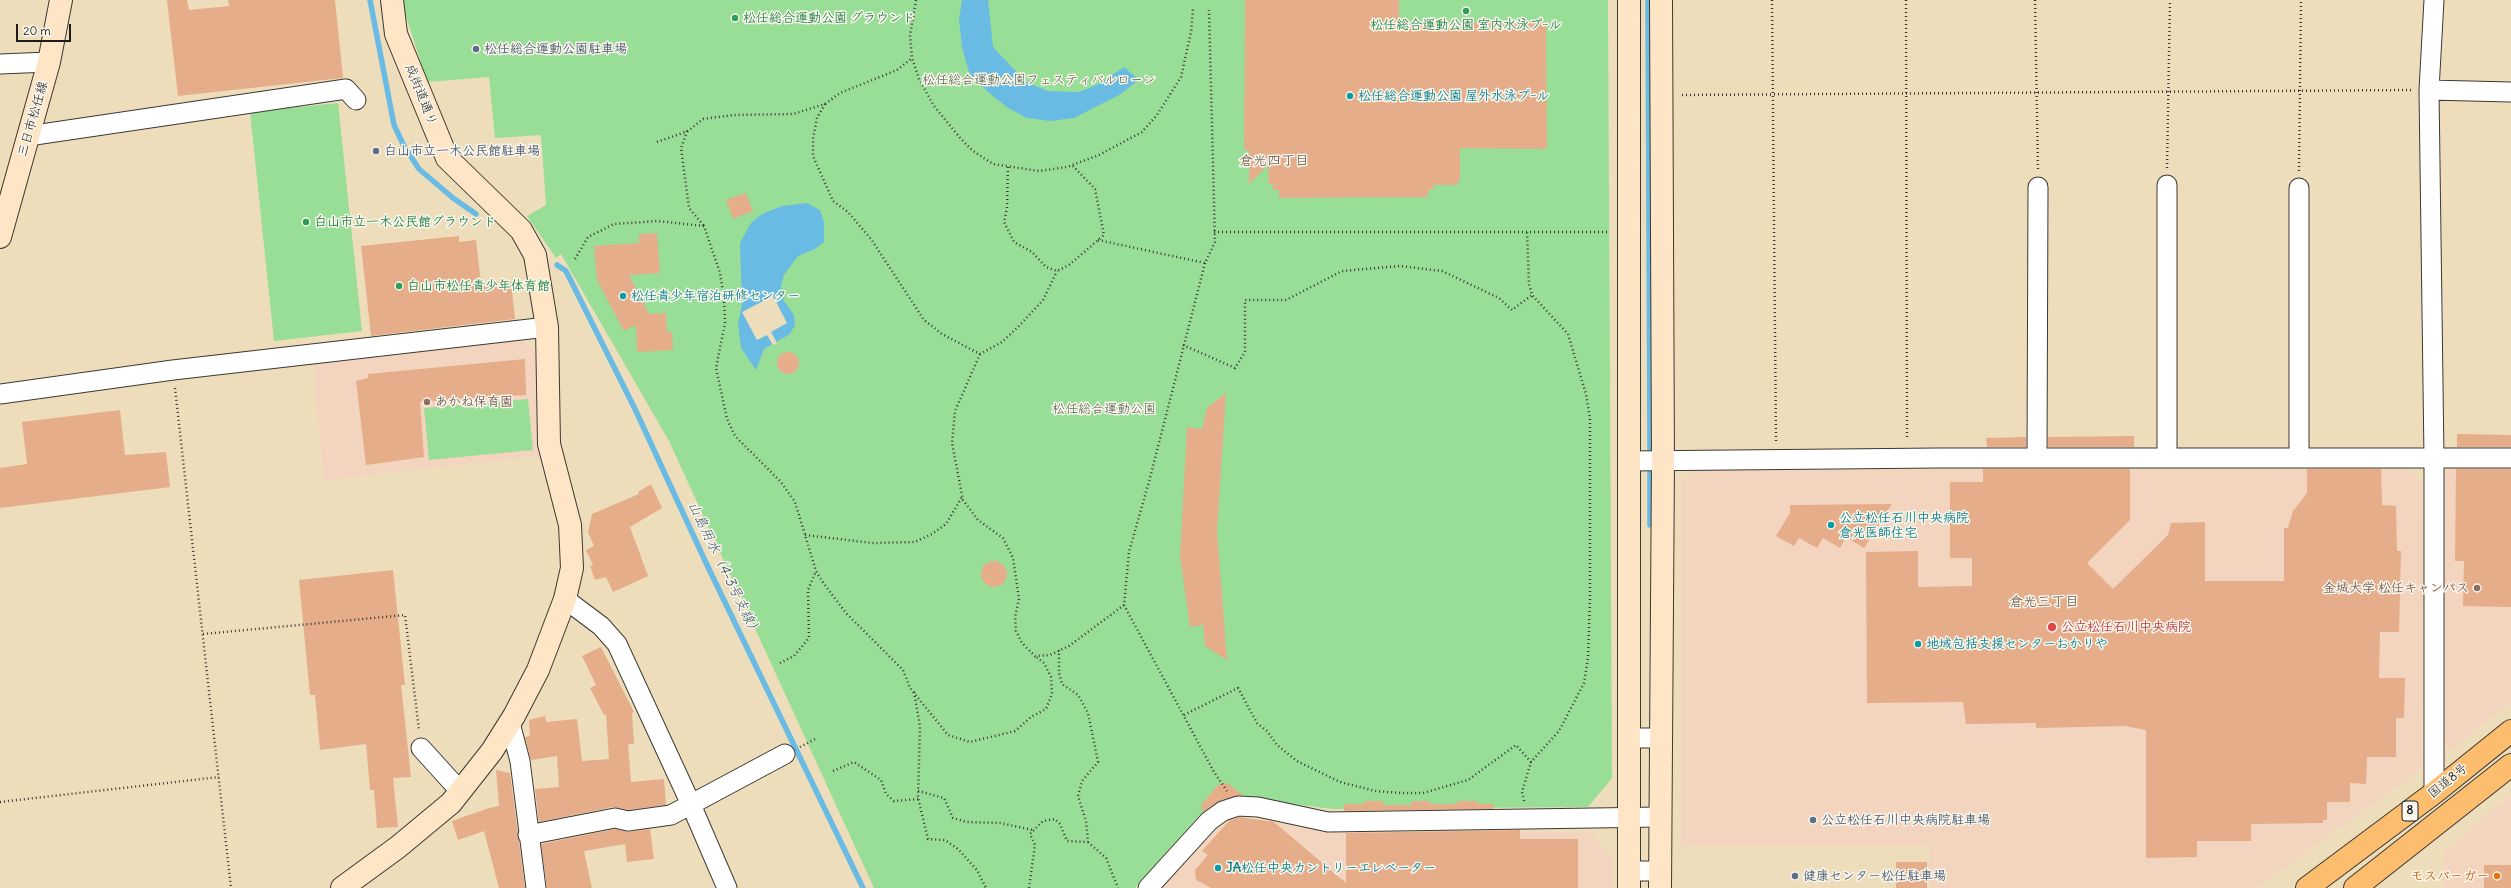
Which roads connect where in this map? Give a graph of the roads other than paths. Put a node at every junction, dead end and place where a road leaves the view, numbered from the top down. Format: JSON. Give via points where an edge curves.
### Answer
{"nodes":[{"id":1,"x":61,"y":0,"type":"edge"},
{"id":2,"x":392,"y":0,"type":"edge"},
{"id":3,"x":1629,"y":0,"type":"edge"},
{"id":4,"x":1661,"y":0,"type":"edge"},
{"id":5,"x":2434,"y":0,"type":"edge"},
{"id":6,"x":49,"y":62,"type":"junction"},
{"id":7,"x":0,"y":64,"type":"edge"},
{"id":8,"x":2429,"y":90,"type":"junction"},
{"id":9,"x":2511,"y":92,"type":"edge"},
{"id":10,"x":356,"y":100,"type":"dead end"},
{"id":11,"x":28,"y":136,"type":"junction"},
{"id":12,"x":2167,"y":185,"type":"road end"},
{"id":13,"x":2038,"y":187,"type":"road end"},
{"id":14,"x":2299,"y":188,"type":"road end"},
{"id":15,"x":0,"y":238,"type":"edge"},
{"id":16,"x":547,"y":327,"type":"junction"},
{"id":17,"x":0,"y":394,"type":"edge"},
{"id":18,"x":2037,"y":458,"type":"junction"},
{"id":19,"x":2167,"y":458,"type":"junction"},
{"id":20,"x":2298,"y":458,"type":"junction"},
{"id":21,"x":2434,"y":458,"type":"junction"},
{"id":22,"x":2511,"y":458,"type":"edge"},
{"id":23,"x":1628,"y":461,"type":"junction"},
{"id":24,"x":1663,"y":462,"type":"junction"},
{"id":25,"x":565,"y":599,"type":"junction"},
{"id":26,"x":510,"y":723,"type":"junction"},
{"id":27,"x":2511,"y":731,"type":"edge"},
{"id":28,"x":1629,"y":738,"type":"junction"},
{"id":29,"x":1662,"y":738,"type":"junction"},
{"id":30,"x":421,"y":748,"type":"road end"},
{"id":31,"x":785,"y":754,"type":"dead end"},
{"id":32,"x":2511,"y":764,"type":"edge"},
{"id":33,"x":460,"y":791,"type":"junction"},
{"id":34,"x":2434,"y":793,"type":"junction"},
{"id":35,"x":691,"y":804,"type":"junction"},
{"id":36,"x":1628,"y":817,"type":"junction"},
{"id":37,"x":1660,"y":817,"type":"junction"},
{"id":38,"x":528,"y":835,"type":"junction"},
{"id":39,"x":1629,"y":879,"type":"edge"},
{"id":40,"x":1660,"y":879,"type":"edge"},
{"id":41,"x":342,"y":888,"type":"edge"},
{"id":42,"x":536,"y":888,"type":"edge"},
{"id":43,"x":727,"y":888,"type":"edge"},
{"id":44,"x":1148,"y":888,"type":"edge"},
{"id":45,"x":2307,"y":888,"type":"edge"},
{"id":46,"x":2355,"y":888,"type":"edge"}],
"edges":[{"from":1,"to":6,"type":"street","name":"三日市松任線"},
{"from":2,"to":16,"type":"street","name":"成街道通り","via":[[396,34],[447,158],[521,230],[535,255]]},
{"from":3,"to":23,"type":"street"},
{"from":4,"to":24,"type":"street"},
{"from":5,"to":8,"type":"street"},
{"from":6,"to":7,"type":"street"},
{"from":6,"to":11,"type":"street","name":"三日市松任線"},
{"from":8,"to":9,"type":"street"},
{"from":8,"to":21,"type":"street"},
{"from":10,"to":11,"type":"street","via":[[346,89]]},
{"from":11,"to":15,"type":"street","name":"三日市松任線"},
{"from":12,"to":19,"type":"street"},
{"from":13,"to":18,"type":"street"},
{"from":14,"to":20,"type":"street"},
{"from":16,"to":17,"type":"street","via":[[173,370]]},
{"from":16,"to":25,"type":"street","name":"成街道通り","via":[[549,444],[570,525],[572,568]]},
{"from":18,"to":19,"type":"street"},
{"from":18,"to":24,"type":"street"},
{"from":19,"to":20,"type":"street"},
{"from":20,"to":21,"type":"street"},
{"from":21,"to":22,"type":"street"},
{"from":21,"to":34,"type":"street"},
{"from":23,"to":24,"type":"street"},
{"from":23,"to":28,"type":"street"},
{"from":24,"to":29,"type":"street"},
{"from":25,"to":26,"type":"street","name":"成街道通り","via":[[538,670]]},
{"from":25,"to":35,"type":"street","via":[[601,626],[617,644]]},
{"from":26,"to":33,"type":"street","name":"成街道通り"},
{"from":26,"to":38,"type":"street","via":[[520,761]]},
{"from":27,"to":34,"type":"highway","name":"国道8号","number":"8"},
{"from":28,"to":29,"type":"street"},
{"from":28,"to":36,"type":"street"},
{"from":29,"to":37,"type":"street"},
{"from":30,"to":33,"type":"street"},
{"from":31,"to":35,"type":"street"},
{"from":32,"to":46,"type":"highway","name":"国道8号","number":"8"},
{"from":33,"to":41,"type":"street","name":"成街道通り","via":[[451,803],[398,847]]},
{"from":34,"to":45,"type":"highway","name":"国道8号","number":"8"},
{"from":35,"to":38,"type":"street","via":[[671,815],[628,821],[615,818]]},
{"from":35,"to":43,"type":"street"},
{"from":36,"to":37,"type":"street"},
{"from":36,"to":39,"type":"street"},
{"from":36,"to":44,"type":"street","via":[[1328,822],[1258,807],[1238,806],[1223,811],[1209,821]]},
{"from":37,"to":40,"type":"street"},
{"from":38,"to":42,"type":"street"},
{"from":39,"to":40,"type":"street"}]}
